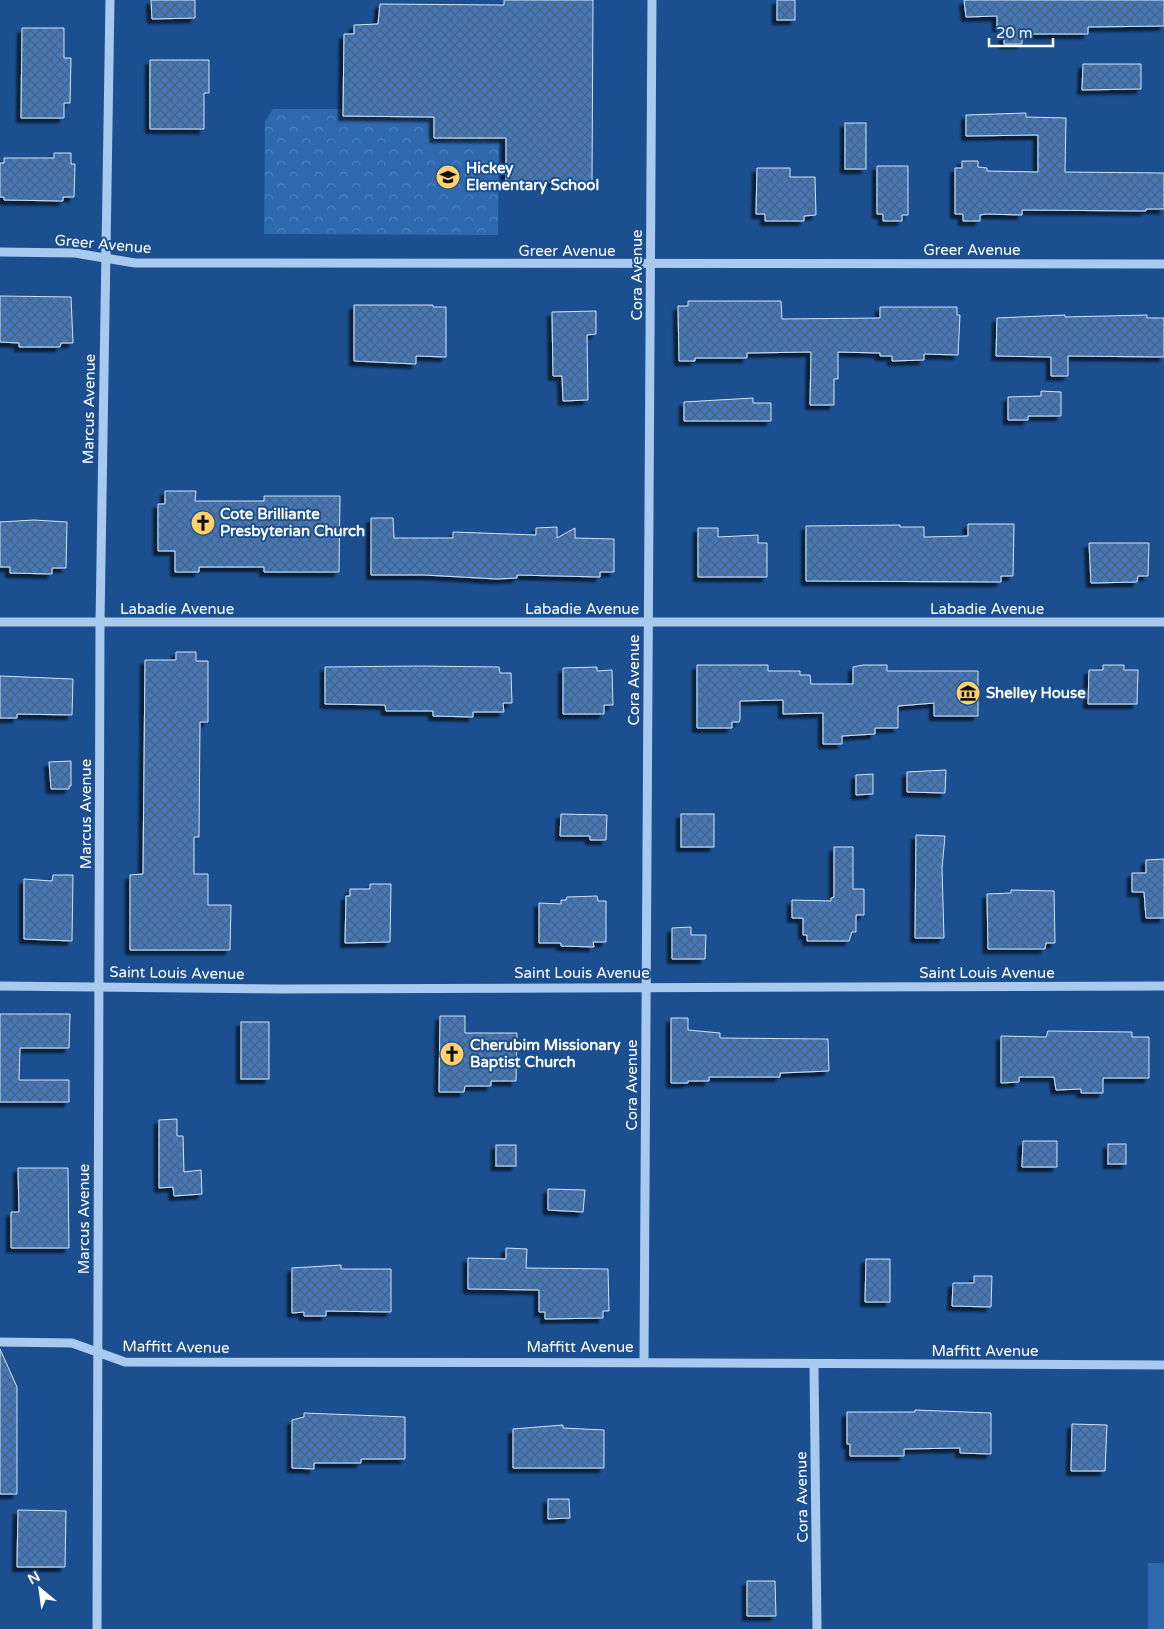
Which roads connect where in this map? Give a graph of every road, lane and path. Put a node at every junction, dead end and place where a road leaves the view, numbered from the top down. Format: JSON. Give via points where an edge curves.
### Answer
{"nodes":[{"id":1,"x":110,"y":0,"type":"edge"},
{"id":2,"x":652,"y":0,"type":"edge"},
{"id":3,"x":0,"y":252,"type":"edge"},
{"id":4,"x":105,"y":258,"type":"junction"},
{"id":5,"x":1164,"y":264,"type":"edge"},
{"id":6,"x":650,"y":265,"type":"junction"},
{"id":7,"x":0,"y":622,"type":"edge"},
{"id":8,"x":648,"y":622,"type":"junction"},
{"id":9,"x":1164,"y":622,"type":"edge"},
{"id":10,"x":100,"y":623,"type":"junction"},
{"id":11,"x":0,"y":986,"type":"edge"},
{"id":12,"x":100,"y":986,"type":"junction"},
{"id":13,"x":646,"y":986,"type":"junction"},
{"id":14,"x":1164,"y":986,"type":"edge"},
{"id":15,"x":0,"y":1342,"type":"edge"},
{"id":16,"x":97,"y":1353,"type":"junction"},
{"id":17,"x":644,"y":1361,"type":"junction"},
{"id":18,"x":814,"y":1364,"type":"junction"},
{"id":19,"x":1164,"y":1365,"type":"edge"},
{"id":20,"x":97,"y":1629,"type":"edge"},
{"id":21,"x":817,"y":1629,"type":"edge"}],
"edges":[{"from":1,"to":4,"type":"street","name":"Marcus Avenue"},
{"from":2,"to":6,"type":"street","name":"Cora Avenue"},
{"from":3,"to":4,"type":"street","name":"Greer Avenue","via":[[75,253]]},
{"from":4,"to":6,"type":"street","name":"Greer Avenue","via":[[144,264]]},
{"from":4,"to":10,"type":"street","name":"Marcus Avenue"},
{"from":5,"to":6,"type":"street","name":"Greer Avenue"},
{"from":6,"to":8,"type":"street","name":"Cora Avenue"},
{"from":7,"to":10,"type":"street","name":"Labadie Avenue"},
{"from":8,"to":9,"type":"street","name":"Labadie Avenue"},
{"from":8,"to":10,"type":"street","name":"Labadie Avenue"},
{"from":8,"to":13,"type":"street","name":"Cora Avenue"},
{"from":10,"to":12,"type":"street","name":"Marcus Avenue"},
{"from":11,"to":12,"type":"street","name":"Saint Louis Avenue"},
{"from":12,"to":13,"type":"street","name":"Saint Louis Avenue","via":[[280,989]]},
{"from":12,"to":16,"type":"street","name":"Marcus Avenue"},
{"from":13,"to":14,"type":"street","name":"Saint Louis Avenue"},
{"from":13,"to":17,"type":"street","name":"Cora Avenue"},
{"from":15,"to":16,"type":"street","name":"Maffitt Avenue","via":[[72,1343]]},
{"from":16,"to":17,"type":"street","name":"Maffitt Avenue","via":[[125,1362]]},
{"from":16,"to":20,"type":"street","name":"Marcus Avenue"},
{"from":17,"to":18,"type":"street","name":"Maffitt Avenue"},
{"from":18,"to":19,"type":"street","name":"Maffitt Avenue"},
{"from":18,"to":21,"type":"street","name":"Cora Avenue"}]}
